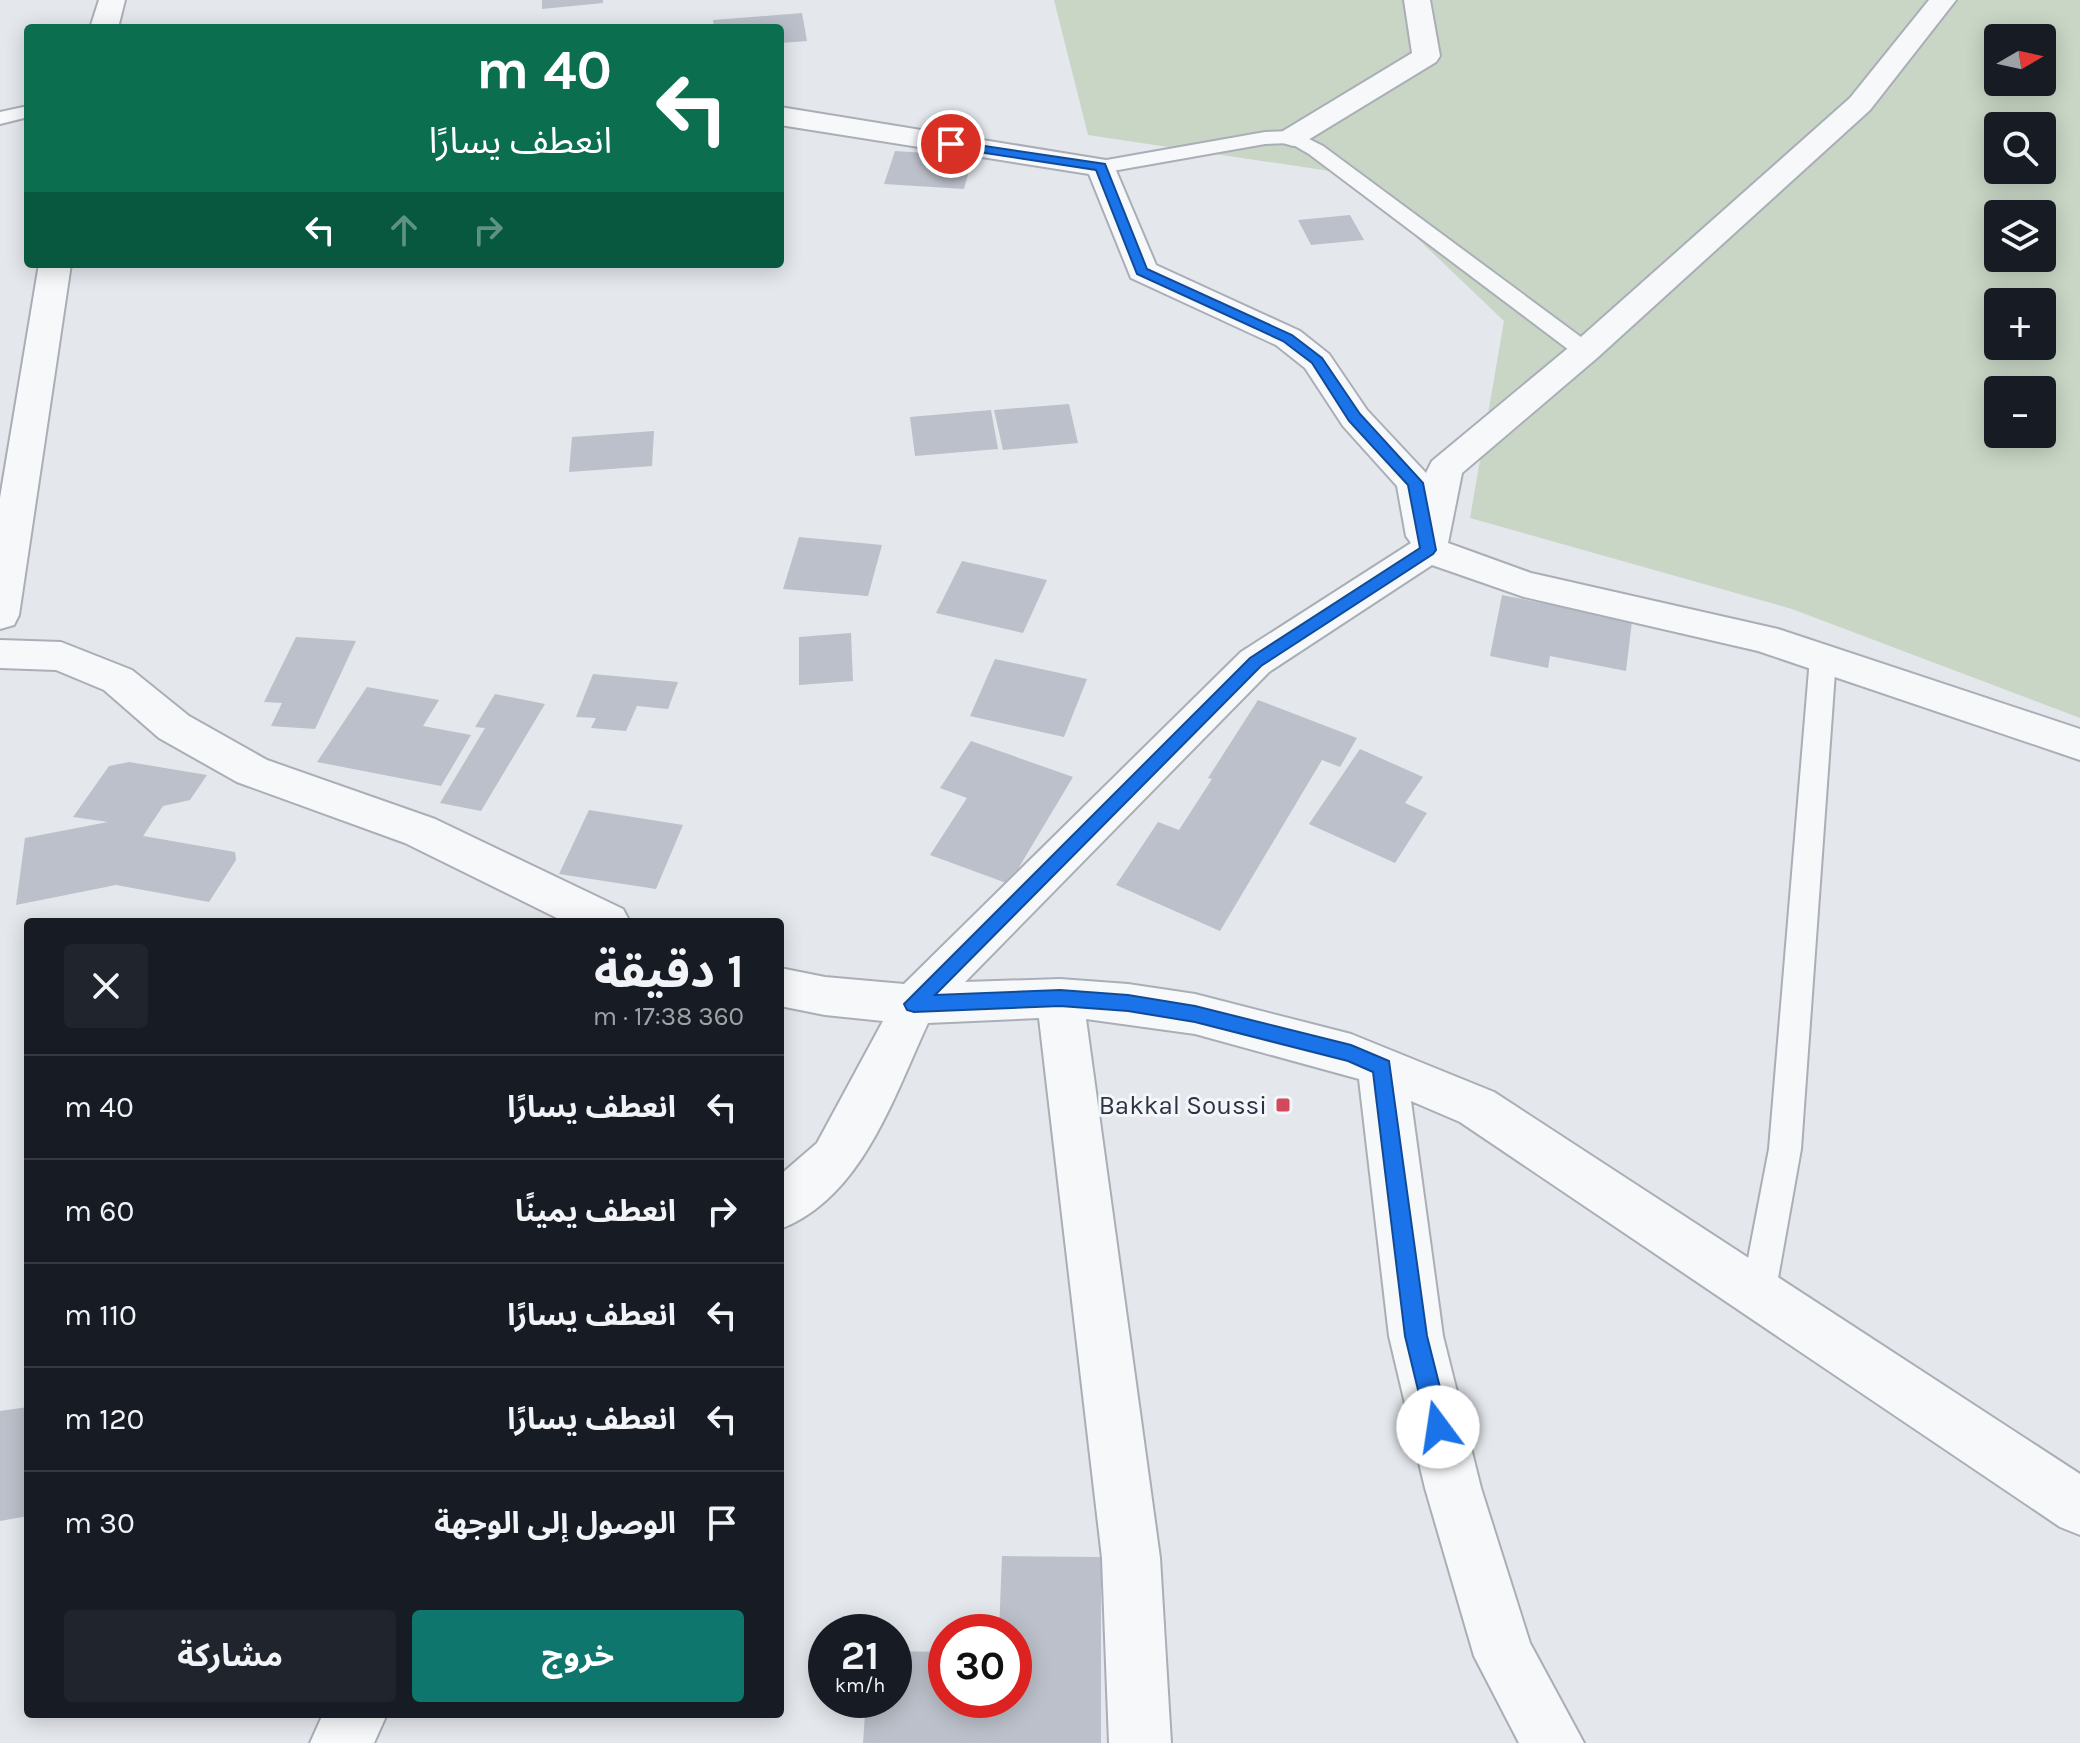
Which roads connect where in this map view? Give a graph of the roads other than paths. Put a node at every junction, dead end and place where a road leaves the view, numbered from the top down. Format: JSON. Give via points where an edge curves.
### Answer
{"nodes":[{"id":1,"x":112,"y":0,"type":"edge"},
{"id":2,"x":1417,"y":0,"type":"edge"},
{"id":3,"x":1943,"y":0,"type":"edge"},
{"id":4,"x":105,"y":24,"type":"edge"},
{"id":5,"x":24,"y":112,"type":"edge"},
{"id":6,"x":784,"y":117,"type":"edge"},
{"id":7,"x":0,"y":118,"type":"edge"},
{"id":8,"x":1293,"y":137,"type":"junction"},
{"id":9,"x":1101,"y":167,"type":"junction"},
{"id":10,"x":54,"y":268,"type":"edge"},
{"id":11,"x":1585,"y":351,"type":"junction"},
{"id":12,"x":1428,"y":550,"type":"junction"},
{"id":13,"x":0,"y":615,"type":"edge"},
{"id":14,"x":0,"y":654,"type":"edge"},
{"id":15,"x":1823,"y":658,"type":"junction"},
{"id":16,"x":2080,"y":745,"type":"edge"},
{"id":17,"x":599,"y":918,"type":"edge"},
{"id":18,"x":784,"y":988,"type":"edge"},
{"id":19,"x":1060,"y":998,"type":"junction"},
{"id":20,"x":914,"y":1004,"type":"junction"},
{"id":21,"x":1382,"y":1067,"type":"junction"},
{"id":22,"x":784,"y":1203,"type":"edge"},
{"id":23,"x":1758,"y":1295,"type":"junction"},
{"id":24,"x":2080,"y":1507,"type":"edge"},
{"id":25,"x":355,"y":1718,"type":"edge"},
{"id":26,"x":341,"y":1743,"type":"edge"},
{"id":27,"x":1140,"y":1743,"type":"edge"},
{"id":28,"x":1553,"y":1743,"type":"edge"}],
"edges":[{"from":1,"to":4,"type":"street"},
{"from":2,"to":8,"type":"street","via":[[1426,56]]},
{"from":3,"to":11,"type":"street","via":[[1860,104]]},
{"from":5,"to":7,"type":"lane"},
{"from":6,"to":9,"type":"street"},
{"from":8,"to":9,"type":"lane"},
{"from":8,"to":11,"type":"lane"},
{"from":9,"to":12,"type":"street","via":[[1142,271],[1288,338],[1317,361],[1355,418],[1415,483]]},
{"from":10,"to":13,"type":"street"},
{"from":11,"to":12,"type":"street","via":[[1445,469]]},
{"from":12,"to":15,"type":"street","via":[[1524,584],[1764,639]]},
{"from":12,"to":20,"type":"street","via":[[1255,662]]},
{"from":14,"to":17,"type":"street","via":[[61,656],[118,680],[174,727],[252,771],[420,831]]},
{"from":15,"to":16,"type":"street"},
{"from":15,"to":23,"type":"lane","via":[[1785,1149]]},
{"from":18,"to":20,"type":"street"},
{"from":19,"to":20,"type":"street"},
{"from":19,"to":21,"type":"street","via":[[1195,1014],[1351,1054]]},
{"from":19,"to":27,"type":"street","via":[[1131,1558]]},
{"from":20,"to":22,"type":"street","via":[[835,1159]]},
{"from":21,"to":23,"type":"street","via":[[1477,1107]]},
{"from":21,"to":28,"type":"street","via":[[1416,1336],[1453,1488],[1504,1656]]},
{"from":23,"to":24,"type":"street"},
{"from":25,"to":26,"type":"street"}]}
